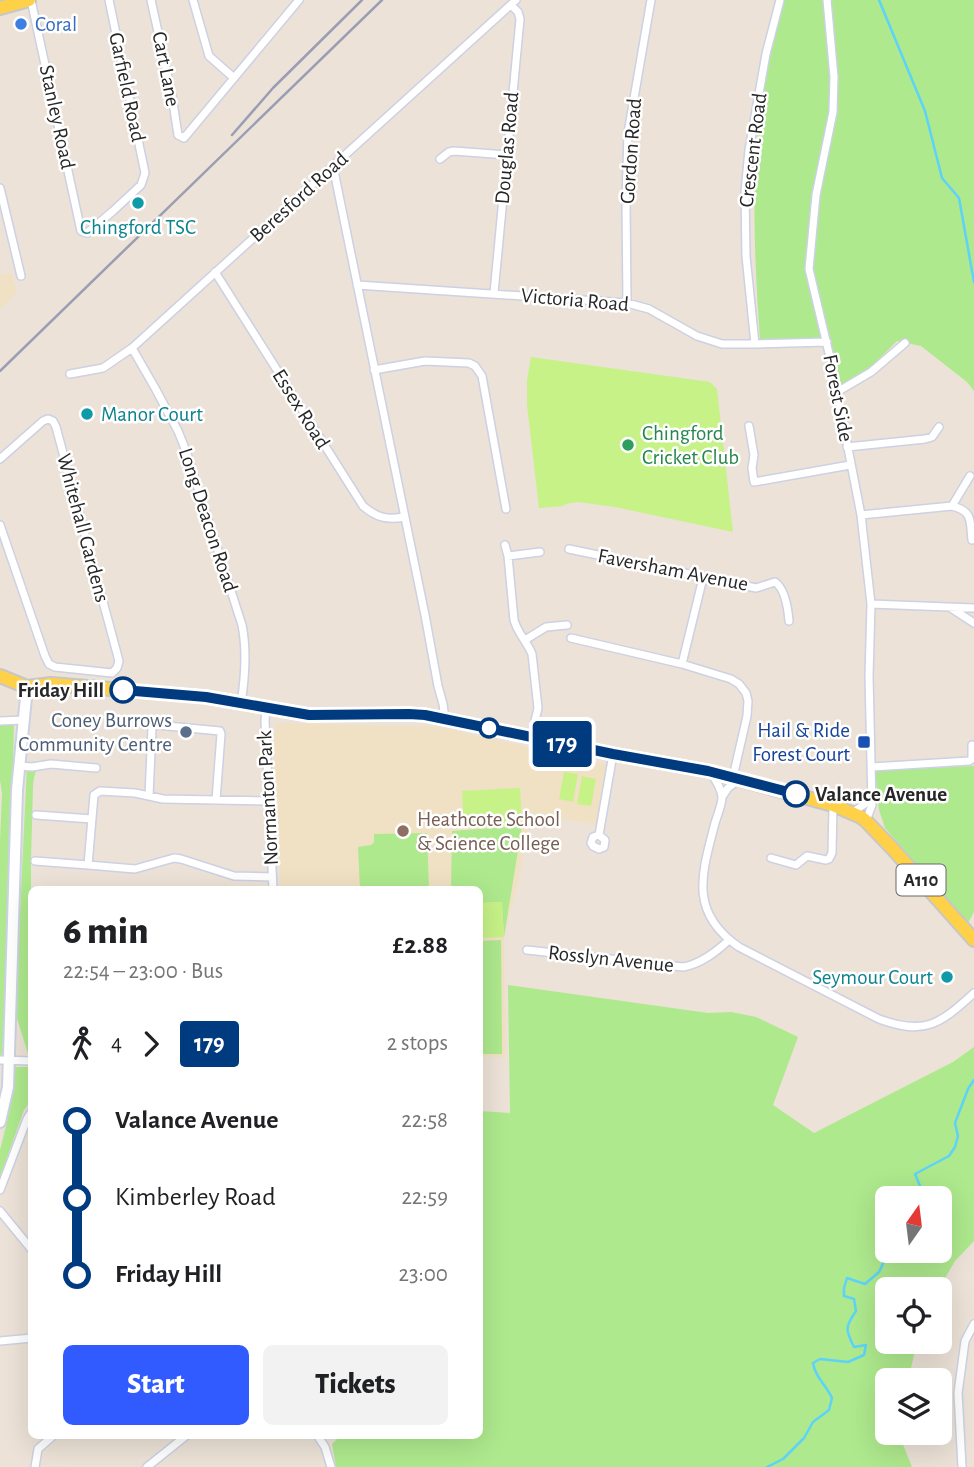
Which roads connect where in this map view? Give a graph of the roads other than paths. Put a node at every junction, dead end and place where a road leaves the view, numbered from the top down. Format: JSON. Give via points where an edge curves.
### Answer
{"nodes":[{"id":1,"x":30,"y":0,"type":"edge"},
{"id":2,"x":109,"y":0,"type":"edge"},
{"id":3,"x":151,"y":0,"type":"edge"},
{"id":4,"x":194,"y":0,"type":"edge"},
{"id":5,"x":299,"y":0,"type":"edge"},
{"id":6,"x":651,"y":0,"type":"edge"},
{"id":7,"x":779,"y":0,"type":"edge"},
{"id":8,"x":827,"y":0,"type":"edge"},
{"id":9,"x":514,"y":2,"type":"edge"},
{"id":10,"x":0,"y":8,"type":"edge"},
{"id":11,"x":234,"y":78,"type":"junction"},
{"id":12,"x":507,"y":155,"type":"junction"},
{"id":13,"x":440,"y":159,"type":"dead end"},
{"id":14,"x":331,"y":168,"type":"junction"},
{"id":15,"x":145,"y":173,"type":"joint"},
{"id":16,"x":0,"y":188,"type":"edge"},
{"id":17,"x":215,"y":272,"type":"junction"},
{"id":18,"x":20,"y":276,"type":"dead end"},
{"id":19,"x":357,"y":285,"type":"junction"},
{"id":20,"x":494,"y":293,"type":"junction"},
{"id":21,"x":627,"y":303,"type":"junction"},
{"id":22,"x":827,"y":342,"type":"junction"},
{"id":23,"x":905,"y":343,"type":"dead end"},
{"id":24,"x":755,"y":344,"type":"junction"},
{"id":25,"x":132,"y":348,"type":"junction"},
{"id":26,"x":374,"y":370,"type":"junction"},
{"id":27,"x":70,"y":374,"type":"dead end"},
{"id":28,"x":837,"y":392,"type":"junction"},
{"id":29,"x":749,"y":426,"type":"dead end"},
{"id":30,"x":939,"y":427,"type":"dead end"},
{"id":31,"x":847,"y":447,"type":"junction"},
{"id":32,"x":0,"y":459,"type":"edge"},
{"id":33,"x":850,"y":465,"type":"junction"},
{"id":34,"x":970,"y":476,"type":"dead end"},
{"id":35,"x":952,"y":506,"type":"junction"},
{"id":36,"x":506,"y":509,"type":"dead end"},
{"id":37,"x":861,"y":515,"type":"junction"},
{"id":38,"x":405,"y":517,"type":"junction"},
{"id":39,"x":0,"y":526,"type":"edge"},
{"id":40,"x":972,"y":540,"type":"dead end"},
{"id":41,"x":505,"y":545,"type":"dead end"},
{"id":42,"x":569,"y":549,"type":"dead end"},
{"id":43,"x":540,"y":552,"type":"dead end"},
{"id":44,"x":508,"y":556,"type":"junction"},
{"id":45,"x":703,"y":578,"type":"junction"},
{"id":46,"x":871,"y":604,"type":"junction"},
{"id":47,"x":950,"y":607,"type":"junction"},
{"id":48,"x":974,"y":608,"type":"edge"},
{"id":49,"x":789,"y":621,"type":"dead end"},
{"id":50,"x":974,"y":623,"type":"edge"},
{"id":51,"x":567,"y":625,"type":"dead end"},
{"id":52,"x":571,"y":638,"type":"dead end"},
{"id":53,"x":525,"y":640,"type":"junction"},
{"id":54,"x":682,"y":664,"type":"junction"},
{"id":55,"x":84,"y":671,"type":"junction"},
{"id":56,"x":0,"y":676,"type":"edge"},
{"id":57,"x":82,"y":686,"type":"junction"},
{"id":58,"x":27,"y":687,"type":"junction"},
{"id":59,"x":241,"y":703,"type":"junction"},
{"id":60,"x":266,"y":708,"type":"junction"},
{"id":61,"x":445,"y":719,"type":"junction"},
{"id":62,"x":24,"y":720,"type":"junction"},
{"id":63,"x":0,"y":721,"type":"edge"},
{"id":64,"x":531,"y":738,"type":"junction"},
{"id":65,"x":972,"y":745,"type":"edge"},
{"id":66,"x":613,"y":754,"type":"junction"},
{"id":67,"x":20,"y":766,"type":"junction"},
{"id":68,"x":872,"y":766,"type":"junction"},
{"id":69,"x":96,"y":768,"type":"dead end"},
{"id":70,"x":708,"y":771,"type":"junction"},
{"id":71,"x":737,"y":778,"type":"junction"},
{"id":72,"x":149,"y":796,"type":"junction"},
{"id":73,"x":722,"y":797,"type":"junction"},
{"id":74,"x":872,"y":799,"type":"junction"},
{"id":75,"x":216,"y":800,"type":"junction"},
{"id":76,"x":269,"y":801,"type":"junction"},
{"id":77,"x":833,"y":805,"type":"junction"},
{"id":78,"x":852,"y":813,"type":"junction"},
{"id":79,"x":36,"y":815,"type":"dead end"},
{"id":80,"x":92,"y":819,"type":"junction"},
{"id":81,"x":866,"y":821,"type":"junction"},
{"id":82,"x":599,"y":835,"type":"dead end"},
{"id":83,"x":771,"y":858,"type":"dead end"},
{"id":84,"x":35,"y":861,"type":"dead end"},
{"id":85,"x":88,"y":865,"type":"junction"},
{"id":86,"x":272,"y":877,"type":"junction"},
{"id":87,"x":273,"y":886,"type":"edge"},
{"id":88,"x":729,"y":940,"type":"junction"},
{"id":89,"x":974,"y":940,"type":"edge"},
{"id":90,"x":527,"y":950,"type":"dead end"},
{"id":91,"x":974,"y":993,"type":"edge"},
{"id":92,"x":5,"y":1060,"type":"edge"},
{"id":93,"x":28,"y":1061,"type":"edge"},
{"id":94,"x":28,"y":1121,"type":"edge"},
{"id":95,"x":0,"y":1122,"type":"edge"},
{"id":96,"x":0,"y":1190,"type":"edge"},
{"id":97,"x":0,"y":1211,"type":"edge"},
{"id":98,"x":28,"y":1238,"type":"edge"},
{"id":99,"x":24,"y":1241,"type":"junction"},
{"id":100,"x":28,"y":1246,"type":"edge"},
{"id":101,"x":974,"y":1324,"type":"edge"},
{"id":102,"x":28,"y":1338,"type":"edge"},
{"id":103,"x":0,"y":1341,"type":"edge"},
{"id":104,"x":49,"y":1439,"type":"edge"},
{"id":105,"x":182,"y":1439,"type":"edge"},
{"id":106,"x":320,"y":1439,"type":"edge"},
{"id":107,"x":34,"y":1467,"type":"edge"},
{"id":108,"x":147,"y":1467,"type":"edge"},
{"id":109,"x":331,"y":1467,"type":"edge"},
{"id":110,"x":962,"y":1467,"type":"edge"}],
"edges":[{"from":1,"to":10,"type":"main road"},
{"from":1,"to":15,"type":"street","name":"Stanley Road","via":[[81,231],[87,233],[95,227],[141,185]]},
{"from":2,"to":15,"type":"street","name":"Garfield Road"},
{"from":3,"to":11,"type":"street","name":"Cart Lane","via":[[179,137],[184,138]]},
{"from":4,"to":11,"type":"street","via":[[209,56]]},
{"from":5,"to":11,"type":"street"},
{"from":6,"to":21,"type":"street","name":"Gordon Road","via":[[628,133]]},
{"from":7,"to":24,"type":"street","name":"Crescent Road","via":[[745,192]]},
{"from":8,"to":22,"type":"street","name":"Forest Side","via":[[833,113],[809,269]]},
{"from":9,"to":12,"type":"street","name":"Douglas Road","via":[[520,19]]},
{"from":9,"to":14,"type":"street","name":"Beresford Road"},
{"from":12,"to":13,"type":"street","via":[[454,151]]},
{"from":12,"to":20,"type":"street","name":"Douglas Road"},
{"from":14,"to":17,"type":"street","name":"Beresford Road"},
{"from":14,"to":19,"type":"street"},
{"from":16,"to":18,"type":"street"},
{"from":17,"to":25,"type":"street","name":"Beresford Road"},
{"from":17,"to":38,"type":"street","name":"Essex Road","via":[[363,506],[381,518]]},
{"from":19,"to":20,"type":"street","name":"Victoria Road"},
{"from":19,"to":26,"type":"street"},
{"from":20,"to":21,"type":"street","name":"Victoria Road"},
{"from":21,"to":24,"type":"street","name":"Victoria Road","via":[[656,312],[708,341]]},
{"from":22,"to":24,"type":"street","name":"Victoria Road"},
{"from":22,"to":28,"type":"street","name":"Forest Side"},
{"from":23,"to":28,"type":"street","via":[[871,372]]},
{"from":25,"to":27,"type":"street","name":"Beresford Road","via":[[103,368]]},
{"from":25,"to":59,"type":"street","name":"Long Deacon Road","via":[[186,451],[242,625]]},
{"from":26,"to":36,"type":"street","via":[[425,361],[475,366],[482,376]]},
{"from":26,"to":38,"type":"street"},
{"from":28,"to":31,"type":"street","name":"Forest Side"},
{"from":29,"to":33,"type":"street","via":[[754,482]]},
{"from":30,"to":31,"type":"street","via":[[925,439]]},
{"from":31,"to":33,"type":"street","name":"Forest Side"},
{"from":32,"to":55,"type":"street","name":"Whitehall Gardens","via":[[43,421],[53,421],[119,661],[112,673]]},
{"from":33,"to":37,"type":"street","name":"Forest Side"},
{"from":34,"to":35,"type":"street"},
{"from":35,"to":37,"type":"street"},
{"from":35,"to":40,"type":"street","via":[[970,517]]},
{"from":37,"to":46,"type":"street","name":"Forest Side"},
{"from":38,"to":61,"type":"street"},
{"from":39,"to":55,"type":"street","name":"Whitehall Gardens","via":[[49,664]]},
{"from":41,"to":44,"type":"street"},
{"from":42,"to":45,"type":"street","name":"Faversham Avenue"},
{"from":43,"to":44,"type":"street"},
{"from":44,"to":53,"type":"street","via":[[514,620]]},
{"from":45,"to":49,"type":"street","name":"Faversham Avenue","via":[[756,588],[778,583]]},
{"from":45,"to":54,"type":"street"},
{"from":46,"to":47,"type":"street"},
{"from":46,"to":68,"type":"street","name":"Forest Side"},
{"from":47,"to":48,"type":"street"},
{"from":47,"to":50,"type":"street"},
{"from":51,"to":53,"type":"street","via":[[546,627]]},
{"from":52,"to":54,"type":"street"},
{"from":53,"to":64,"type":"street","via":[[538,708]]},
{"from":54,"to":71,"type":"street","via":[[731,679],[746,693]]},
{"from":55,"to":57,"type":"street"},
{"from":56,"to":58,"type":"main road","number":"A110"},
{"from":57,"to":58,"type":"main road","number":"A110"},
{"from":57,"to":59,"type":"main road","number":"A110"},
{"from":58,"to":62,"type":"main road"},
{"from":59,"to":60,"type":"main road","number":"A110"},
{"from":60,"to":61,"type":"main road","number":"A110","via":[[311,716],[409,714]]},
{"from":60,"to":76,"type":"street","name":"Normanton Park"},
{"from":61,"to":64,"type":"main road","number":"A110"},
{"from":62,"to":63,"type":"street"},
{"from":62,"to":67,"type":"main road"},
{"from":64,"to":66,"type":"main road","number":"A110"},
{"from":65,"to":68,"type":"street","via":[[969,761]]},
{"from":66,"to":70,"type":"main road","number":"A110"},
{"from":66,"to":82,"type":"street"},
{"from":67,"to":69,"type":"street"},
{"from":67,"to":92,"type":"main road"},
{"from":68,"to":74,"type":"street","name":"Forest Side"},
{"from":70,"to":71,"type":"main road","number":"A110"},
{"from":70,"to":73,"type":"street"},
{"from":71,"to":73,"type":"street"},
{"from":71,"to":77,"type":"main road","number":"A110"},
{"from":72,"to":75,"type":"street"},
{"from":72,"to":75,"type":"street","via":[[152,728],[158,725],[220,731]]},
{"from":72,"to":80,"type":"street","via":[[100,790],[94,795]]},
{"from":73,"to":88,"type":"street","via":[[702,890],[711,918]]},
{"from":74,"to":78,"type":"street"},
{"from":74,"to":81,"type":"street","name":"Forest Side"},
{"from":75,"to":76,"type":"street"},
{"from":76,"to":86,"type":"street","name":"Normanton Park"},
{"from":77,"to":78,"type":"main road","number":"A110"},
{"from":77,"to":83,"type":"street","via":[[829,859],[807,856],[796,865]]},
{"from":78,"to":81,"type":"main road","number":"A110"},
{"from":79,"to":80,"type":"street"},
{"from":80,"to":85,"type":"street"},
{"from":81,"to":89,"type":"main road","number":"A110"},
{"from":84,"to":85,"type":"street"},
{"from":85,"to":86,"type":"street","via":[[135,869],[174,858],[234,876]]},
{"from":86,"to":87,"type":"street","name":"Normanton Park"},
{"from":88,"to":90,"type":"street","name":"Rosslyn Avenue","via":[[718,951],[683,967]]},
{"from":88,"to":91,"type":"street","via":[[892,1024],[914,1027],[937,1022]]},
{"from":92,"to":93,"type":"street"},
{"from":92,"to":95,"type":"main road","via":[[8,1087]]},
{"from":94,"to":96,"type":"street"},
{"from":97,"to":99,"type":"street"},
{"from":98,"to":99,"type":"street"},
{"from":99,"to":100,"type":"street"},
{"from":101,"to":110,"type":"street","via":[[965,1341],[958,1393]]},
{"from":102,"to":103,"type":"street"},
{"from":104,"to":107,"type":"street","via":[[38,1449]]},
{"from":105,"to":108,"type":"street"},
{"from":106,"to":109,"type":"street"}]}
